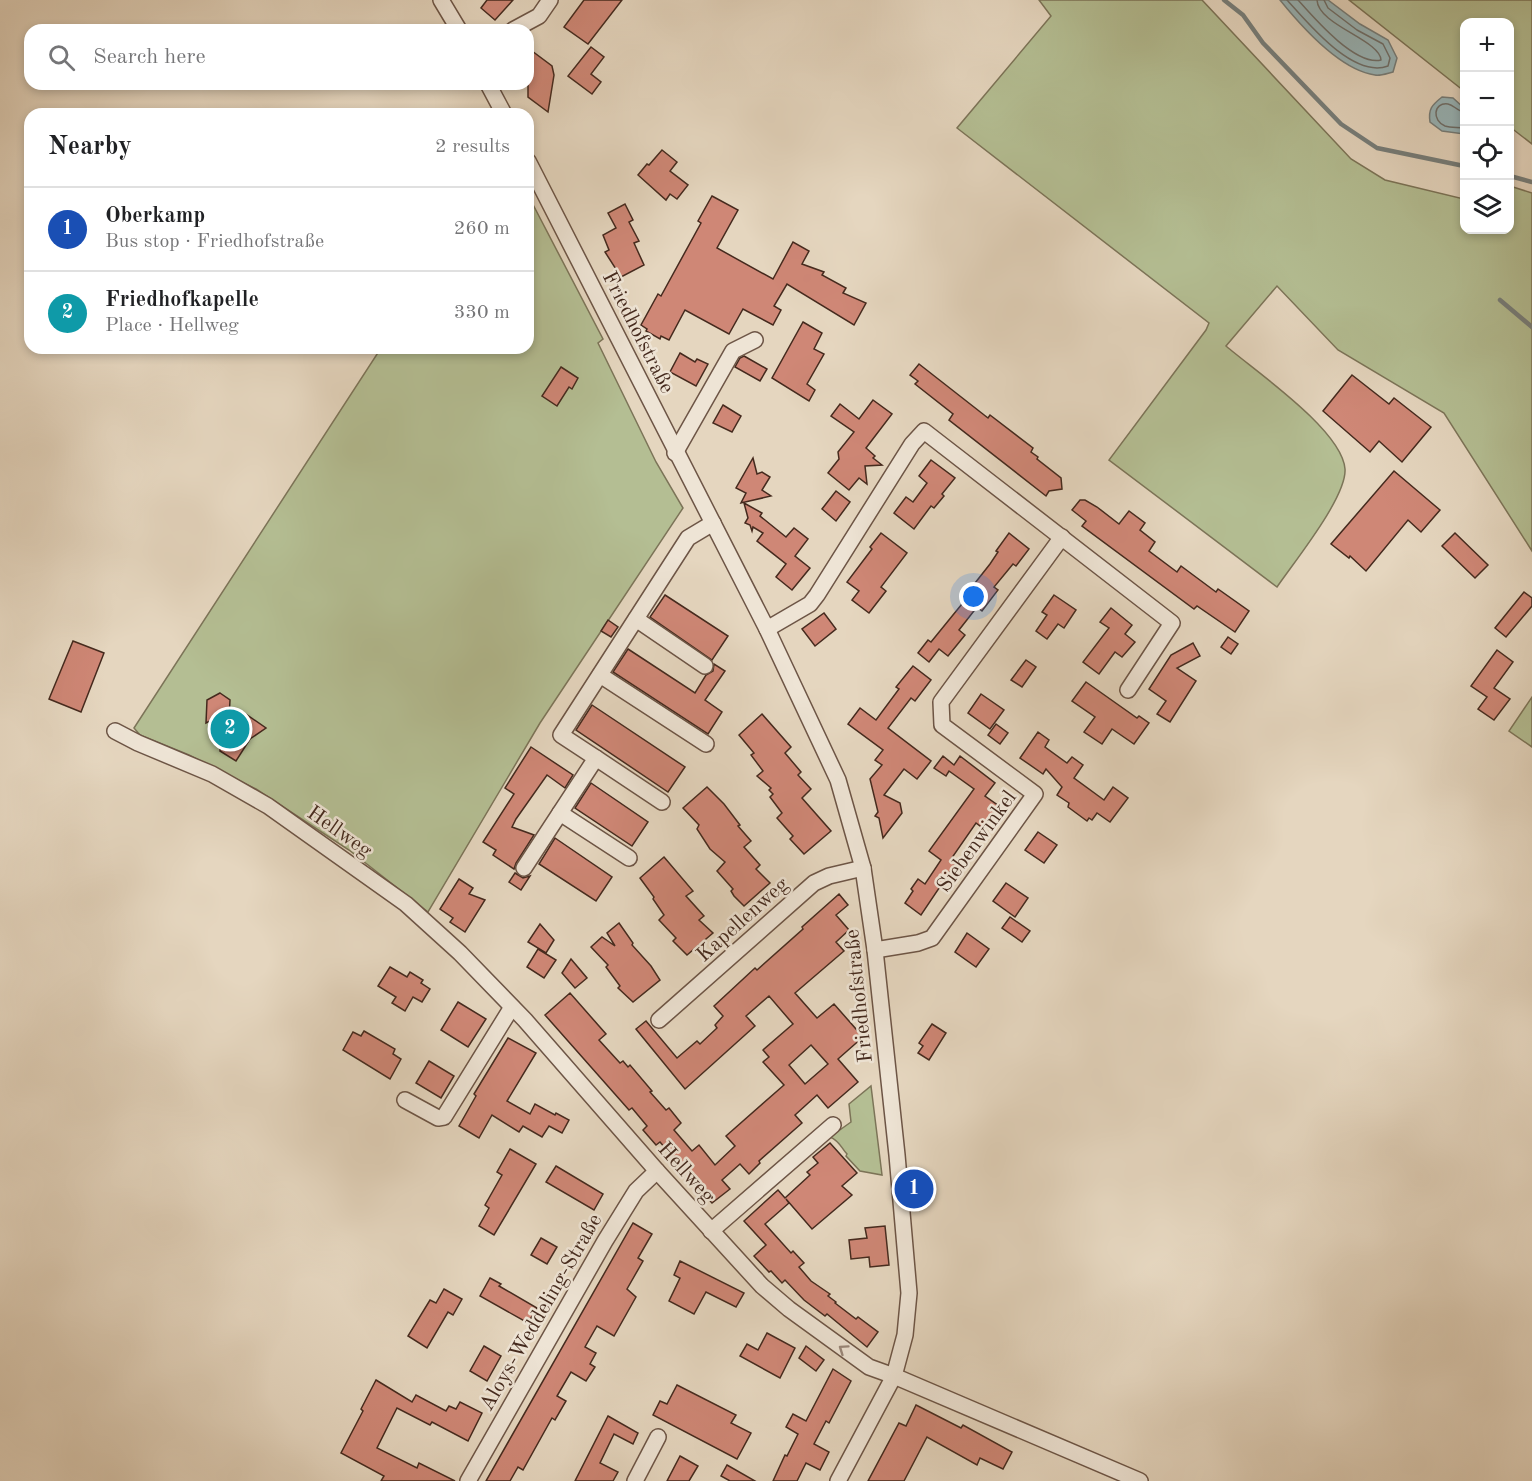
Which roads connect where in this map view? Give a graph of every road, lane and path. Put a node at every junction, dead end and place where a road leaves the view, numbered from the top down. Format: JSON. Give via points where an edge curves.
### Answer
{"nodes":[{"id":1,"x":441,"y":0,"type":"edge"},
{"id":2,"x":550,"y":0,"type":"edge"},
{"id":3,"x":455,"y":24,"type":"edge"},
{"id":4,"x":524,"y":24,"type":"edge"},
{"id":5,"x":491,"y":90,"type":"edge"},
{"id":6,"x":501,"y":108,"type":"edge"},
{"id":7,"x":534,"y":173,"type":"edge"},
{"id":8,"x":755,"y":340,"type":"dead end"},
{"id":9,"x":675,"y":453,"type":"junction"},
{"id":10,"x":713,"y":523,"type":"junction"},
{"id":11,"x":1062,"y":537,"type":"junction"},
{"id":12,"x":636,"y":619,"type":"junction"},
{"id":13,"x":767,"y":629,"type":"junction"},
{"id":14,"x":705,"y":666,"type":"dead end"},
{"id":15,"x":600,"y":675,"type":"junction"},
{"id":16,"x":1128,"y":690,"type":"dead end"},
{"id":17,"x":115,"y":731,"type":"dead end"},
{"id":18,"x":706,"y":744,"type":"dead end"},
{"id":19,"x":597,"y":758,"type":"junction"},
{"id":20,"x":662,"y":802,"type":"dead end"},
{"id":21,"x":560,"y":813,"type":"junction"},
{"id":22,"x":629,"y":858,"type":"dead end"},
{"id":23,"x":524,"y":868,"type":"dead end"},
{"id":24,"x":863,"y":868,"type":"junction"},
{"id":25,"x":875,"y":950,"type":"junction"},
{"id":26,"x":512,"y":1007,"type":"junction"},
{"id":27,"x":659,"y":1020,"type":"dead end"},
{"id":28,"x":405,"y":1100,"type":"dead end"},
{"id":29,"x":833,"y":1125,"type":"dead end"},
{"id":30,"x":657,"y":1171,"type":"junction"},
{"id":31,"x":711,"y":1231,"type":"junction"},
{"id":32,"x":894,"y":1376,"type":"junction"},
{"id":33,"x":658,"y":1437,"type":"dead end"},
{"id":34,"x":1137,"y":1480,"type":"edge"},
{"id":35,"x":468,"y":1481,"type":"edge"},
{"id":36,"x":635,"y":1481,"type":"edge"},
{"id":37,"x":838,"y":1481,"type":"edge"}],
"edges":[{"from":1,"to":3,"type":"street"},
{"from":2,"to":4,"type":"street","via":[[539,16]]},
{"from":5,"to":6,"type":"street"},
{"from":7,"to":9,"type":"street","name":"Friedhofstraße"},
{"from":8,"to":9,"type":"street","via":[[733,351]]},
{"from":9,"to":10,"type":"street","name":"Friedhofstraße"},
{"from":10,"to":12,"type":"street","via":[[688,538]]},
{"from":10,"to":13,"type":"street","name":"Friedhofstraße"},
{"from":11,"to":13,"type":"street","via":[[924,431],[810,604]]},
{"from":11,"to":16,"type":"street","via":[[1172,623]]},
{"from":11,"to":25,"type":"street","name":"Siebenwinkel","via":[[941,702],[942,725],[1035,794],[932,938]]},
{"from":12,"to":14,"type":"street"},
{"from":12,"to":15,"type":"street"},
{"from":13,"to":24,"type":"street","name":"Friedhofstraße","via":[[838,780]]},
{"from":15,"to":18,"type":"street"},
{"from":15,"to":19,"type":"street","via":[[561,735]]},
{"from":17,"to":26,"type":"street","name":"Hellweg","via":[[212,774],[323,843],[406,904]]},
{"from":19,"to":20,"type":"street"},
{"from":19,"to":21,"type":"street"},
{"from":21,"to":22,"type":"street"},
{"from":21,"to":23,"type":"street"},
{"from":24,"to":25,"type":"street","name":"Friedhofstraße"},
{"from":24,"to":27,"type":"street","name":"Kapellenweg","via":[[814,884]]},
{"from":25,"to":32,"type":"street","name":"Friedhofstraße","via":[[909,1293],[905,1335]]},
{"from":26,"to":28,"type":"street","via":[[444,1118]]},
{"from":26,"to":30,"type":"street","name":"Hellweg"},
{"from":29,"to":31,"type":"street","name":"Hellweg"},
{"from":30,"to":31,"type":"street","name":"Hellweg"},
{"from":30,"to":35,"type":"street","name":"Aloys-Weddeling-Straße","via":[[636,1191]]},
{"from":32,"to":31,"type":"street","name":"Hellweg","one_way":true,"via":[[869,1367],[789,1310]]},
{"from":32,"to":34,"type":"street","name":"Hellweg"},
{"from":32,"to":37,"type":"street","name":"Friedhofstraße"},
{"from":33,"to":36,"type":"street"}]}
